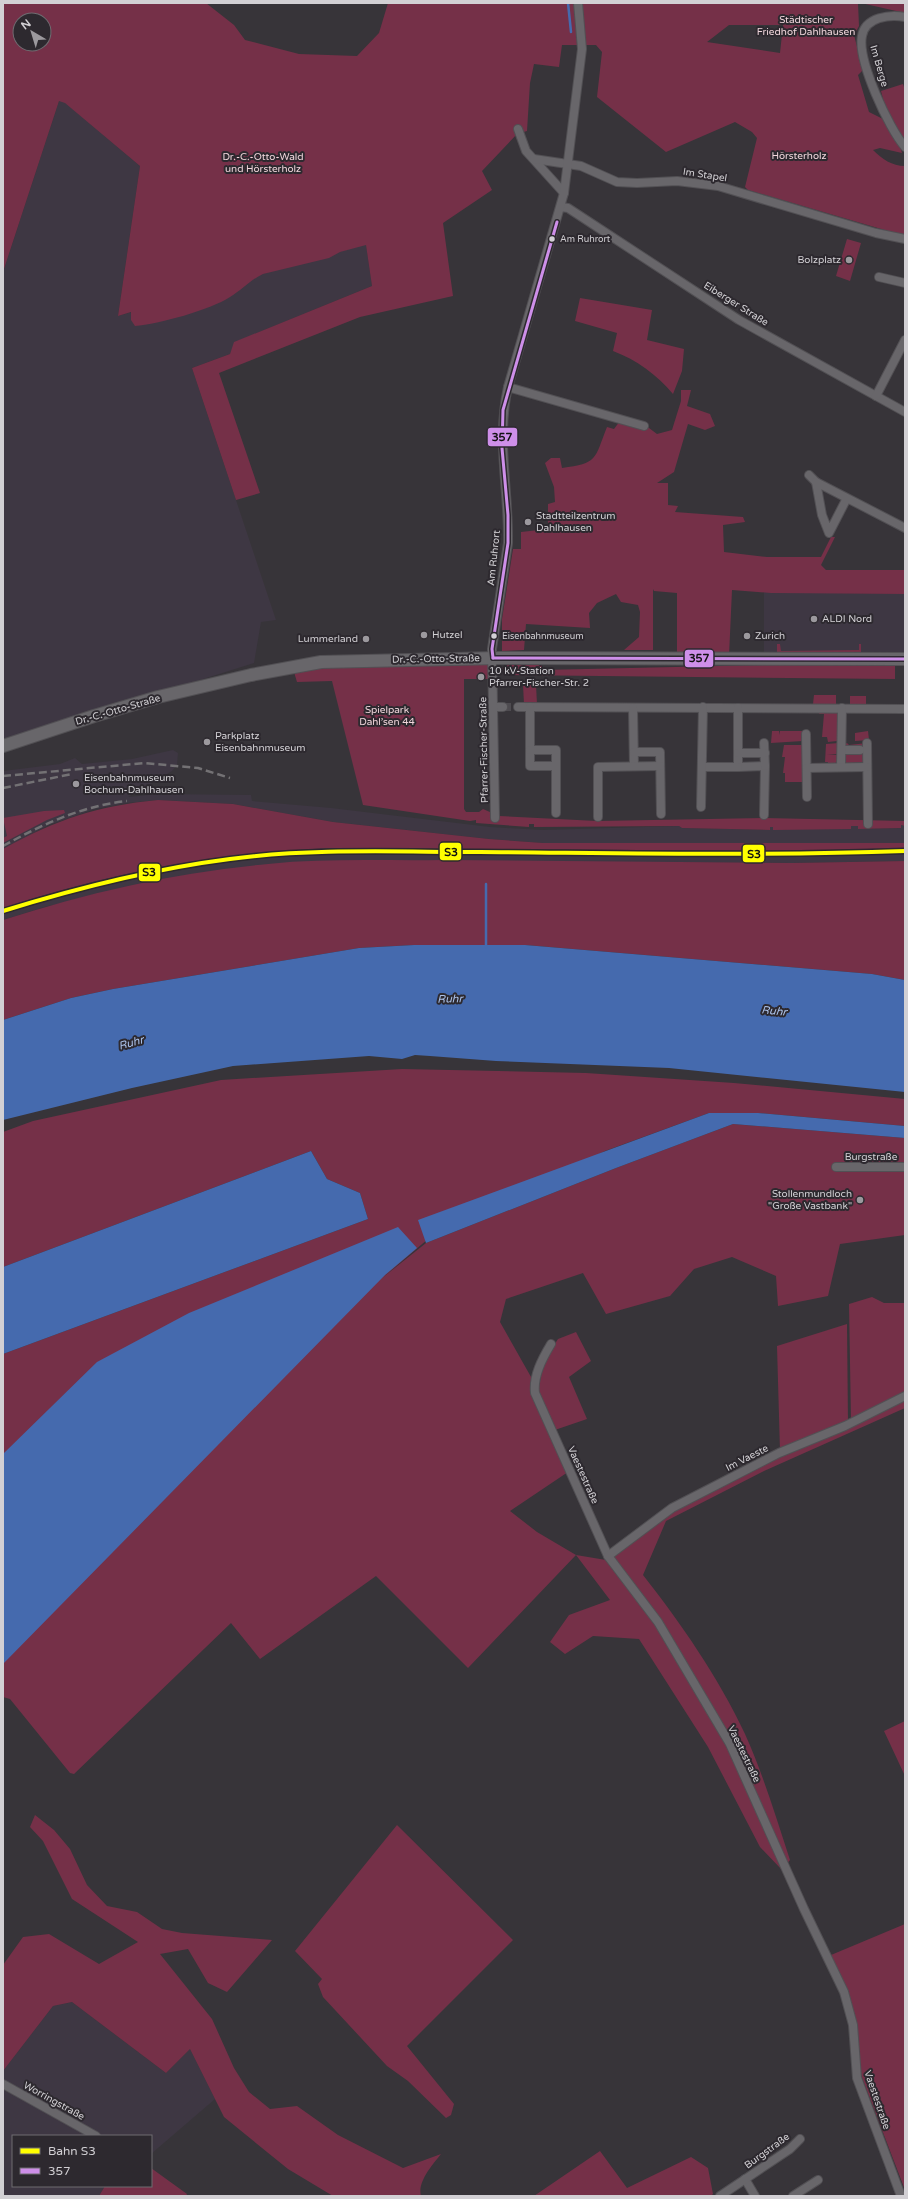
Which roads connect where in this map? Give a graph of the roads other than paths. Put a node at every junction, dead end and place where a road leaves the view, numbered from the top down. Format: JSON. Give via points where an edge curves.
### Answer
{"nodes":[{"id":1,"x":578,"y":3,"type":"edge"},
{"id":2,"x":905,"y":17,"type":"edge"},
{"id":3,"x":518,"y":129,"type":"dead end"},
{"id":4,"x":905,"y":147,"type":"edge"},
{"id":5,"x":534,"y":159,"type":"junction"},
{"id":6,"x":568,"y":163,"type":"junction"},
{"id":7,"x":564,"y":193,"type":"junction"},
{"id":8,"x":561,"y":207,"type":"junction"},
{"id":9,"x":905,"y":239,"type":"edge"},
{"id":10,"x":879,"y":277,"type":"dead end"},
{"id":11,"x":905,"y":283,"type":"edge"},
{"id":12,"x":905,"y":340,"type":"edge"},
{"id":13,"x":508,"y":387,"type":"junction"},
{"id":14,"x":876,"y":396,"type":"junction"},
{"id":15,"x":905,"y":412,"type":"edge"},
{"id":16,"x":644,"y":426,"type":"dead end"},
{"id":17,"x":809,"y":475,"type":"dead end"},
{"id":18,"x":816,"y":482,"type":"junction"},
{"id":19,"x":847,"y":498,"type":"junction"},
{"id":20,"x":905,"y":528,"type":"edge"},
{"id":21,"x":493,"y":658,"type":"junction"},
{"id":22,"x":905,"y":659,"type":"edge"},
{"id":23,"x":518,"y":707,"type":"tunnel mouth"},
{"id":24,"x":530,"y":707,"type":"junction"},
{"id":25,"x":703,"y":707,"type":"junction"},
{"id":26,"x":633,"y":708,"type":"junction"},
{"id":27,"x":738,"y":708,"type":"junction"},
{"id":28,"x":842,"y":708,"type":"junction"},
{"id":29,"x":905,"y":709,"type":"edge"},
{"id":30,"x":806,"y":734,"type":"dead end"},
{"id":31,"x":764,"y":743,"type":"dead end"},
{"id":32,"x":867,"y":743,"type":"dead end"},
{"id":33,"x":3,"y":746,"type":"edge"},
{"id":34,"x":530,"y":750,"type":"junction"},
{"id":35,"x":842,"y":750,"type":"junction"},
{"id":36,"x":860,"y":750,"type":"dead end"},
{"id":37,"x":634,"y":752,"type":"junction"},
{"id":38,"x":738,"y":753,"type":"junction"},
{"id":39,"x":764,"y":753,"type":"junction"},
{"id":40,"x":556,"y":766,"type":"junction"},
{"id":41,"x":634,"y":766,"type":"junction"},
{"id":42,"x":660,"y":766,"type":"junction"},
{"id":43,"x":765,"y":766,"type":"junction"},
{"id":44,"x":702,"y":767,"type":"junction"},
{"id":45,"x":738,"y":767,"type":"junction"},
{"id":46,"x":841,"y":767,"type":"junction"},
{"id":47,"x":868,"y":767,"type":"junction"},
{"id":48,"x":807,"y":768,"type":"junction"},
{"id":49,"x":807,"y":796,"type":"dead end"},
{"id":50,"x":701,"y":807,"type":"dead end"},
{"id":51,"x":556,"y":813,"type":"dead end"},
{"id":52,"x":661,"y":814,"type":"dead end"},
{"id":53,"x":764,"y":815,"type":"dead end"},
{"id":54,"x":598,"y":817,"type":"dead end"},
{"id":55,"x":495,"y":818,"type":"dead end"},
{"id":56,"x":868,"y":824,"type":"dead end"},
{"id":57,"x":836,"y":1167,"type":"dead end"},
{"id":58,"x":905,"y":1167,"type":"edge"},
{"id":59,"x":551,"y":1344,"type":"dead end"},
{"id":60,"x":905,"y":1396,"type":"edge"},
{"id":61,"x":608,"y":1556,"type":"junction"},
{"id":62,"x":3,"y":2084,"type":"edge"},
{"id":63,"x":94,"y":2135,"type":"edge"},
{"id":64,"x":800,"y":2139,"type":"dead end"},
{"id":65,"x":745,"y":2179,"type":"junction"},
{"id":66,"x":818,"y":2180,"type":"dead end"},
{"id":67,"x":720,"y":2196,"type":"edge"},
{"id":68,"x":755,"y":2196,"type":"edge"},
{"id":69,"x":793,"y":2196,"type":"edge"},
{"id":70,"x":901,"y":2196,"type":"edge"}],
"edges":[{"from":1,"to":6,"type":"street","name":"Am Ruhrort","via":[[582,49]]},
{"from":2,"to":4,"type":"street","name":"Im Berge","via":[[894,15],[873,21],[862,35],[862,49],[871,81],[891,128]]},
{"from":3,"to":5,"type":"street","via":[[524,147]]},
{"from":5,"to":6,"type":"street","name":"Im Stapel"},
{"from":5,"to":7,"type":"street"},
{"from":6,"to":7,"type":"street","name":"Am Ruhrort"},
{"from":6,"to":9,"type":"street","name":"Im Stapel","via":[[622,182],[677,181],[718,186],[876,233]]},
{"from":7,"to":8,"type":"street","name":"Am Ruhrort"},
{"from":8,"to":13,"type":"street","name":"Am Ruhrort"},
{"from":8,"to":14,"type":"street","name":"Eiberger Straße","via":[[568,208],[739,320]]},
{"from":10,"to":11,"type":"street"},
{"from":12,"to":14,"type":"street"},
{"from":13,"to":16,"type":"street"},
{"from":13,"to":21,"type":"street","name":"Am Ruhrort","via":[[502,425],[508,543],[492,649]]},
{"from":14,"to":15,"type":"street","name":"Eiberger Straße"},
{"from":17,"to":18,"type":"street"},
{"from":18,"to":19,"type":"street"},
{"from":18,"to":19,"type":"street","via":[[816,506],[829,533]]},
{"from":19,"to":20,"type":"street"},
{"from":21,"to":22,"type":"street","name":"Dr.-C.-Otto-Straße"},
{"from":21,"to":33,"type":"street","name":"Dr.-C.-Otto-Straße","via":[[330,662],[289,668],[150,700]]},
{"from":21,"to":55,"type":"street","name":"Pfarrer-Fischer-Straße","via":[[498,707]]},
{"from":23,"to":24,"type":"street"},
{"from":24,"to":26,"type":"street"},
{"from":24,"to":34,"type":"street"},
{"from":25,"to":26,"type":"street"},
{"from":25,"to":27,"type":"street"},
{"from":25,"to":44,"type":"street"},
{"from":26,"to":37,"type":"street"},
{"from":27,"to":28,"type":"street"},
{"from":27,"to":38,"type":"street"},
{"from":28,"to":29,"type":"street"},
{"from":28,"to":35,"type":"street"},
{"from":30,"to":48,"type":"street"},
{"from":31,"to":39,"type":"street"},
{"from":32,"to":47,"type":"street"},
{"from":34,"to":40,"type":"street","via":[[530,766]]},
{"from":34,"to":40,"type":"street","via":[[556,750]]},
{"from":35,"to":36,"type":"street"},
{"from":35,"to":46,"type":"street"},
{"from":37,"to":41,"type":"street"},
{"from":37,"to":42,"type":"street","via":[[660,752]]},
{"from":38,"to":39,"type":"street"},
{"from":38,"to":45,"type":"street"},
{"from":39,"to":43,"type":"street"},
{"from":40,"to":51,"type":"street"},
{"from":41,"to":42,"type":"street"},
{"from":41,"to":54,"type":"street","via":[[598,767]]},
{"from":42,"to":52,"type":"street"},
{"from":43,"to":45,"type":"street"},
{"from":43,"to":53,"type":"street"},
{"from":44,"to":45,"type":"street"},
{"from":44,"to":50,"type":"street"},
{"from":46,"to":47,"type":"street"},
{"from":46,"to":48,"type":"street"},
{"from":47,"to":56,"type":"street"},
{"from":48,"to":49,"type":"street"},
{"from":57,"to":58,"type":"street","name":"Burgstraße"},
{"from":59,"to":61,"type":"street","name":"Vaestestraße","via":[[542,1359],[534,1384],[535,1393]]},
{"from":60,"to":61,"type":"street","name":"Im Vaeste","via":[[845,1426],[779,1453],[672,1508]]},
{"from":61,"to":70,"type":"street","name":"Vaestestraße","via":[[658,1622],[730,1744],[844,1992],[853,2025],[857,2078]]},
{"from":62,"to":63,"type":"street","name":"Worringstraße"},
{"from":64,"to":65,"type":"street","name":"Burgstraße","via":[[790,2149]]},
{"from":65,"to":67,"type":"street","name":"Burgstraße"},
{"from":65,"to":68,"type":"street","name":"Burgstraße"},
{"from":66,"to":69,"type":"street"}]}
